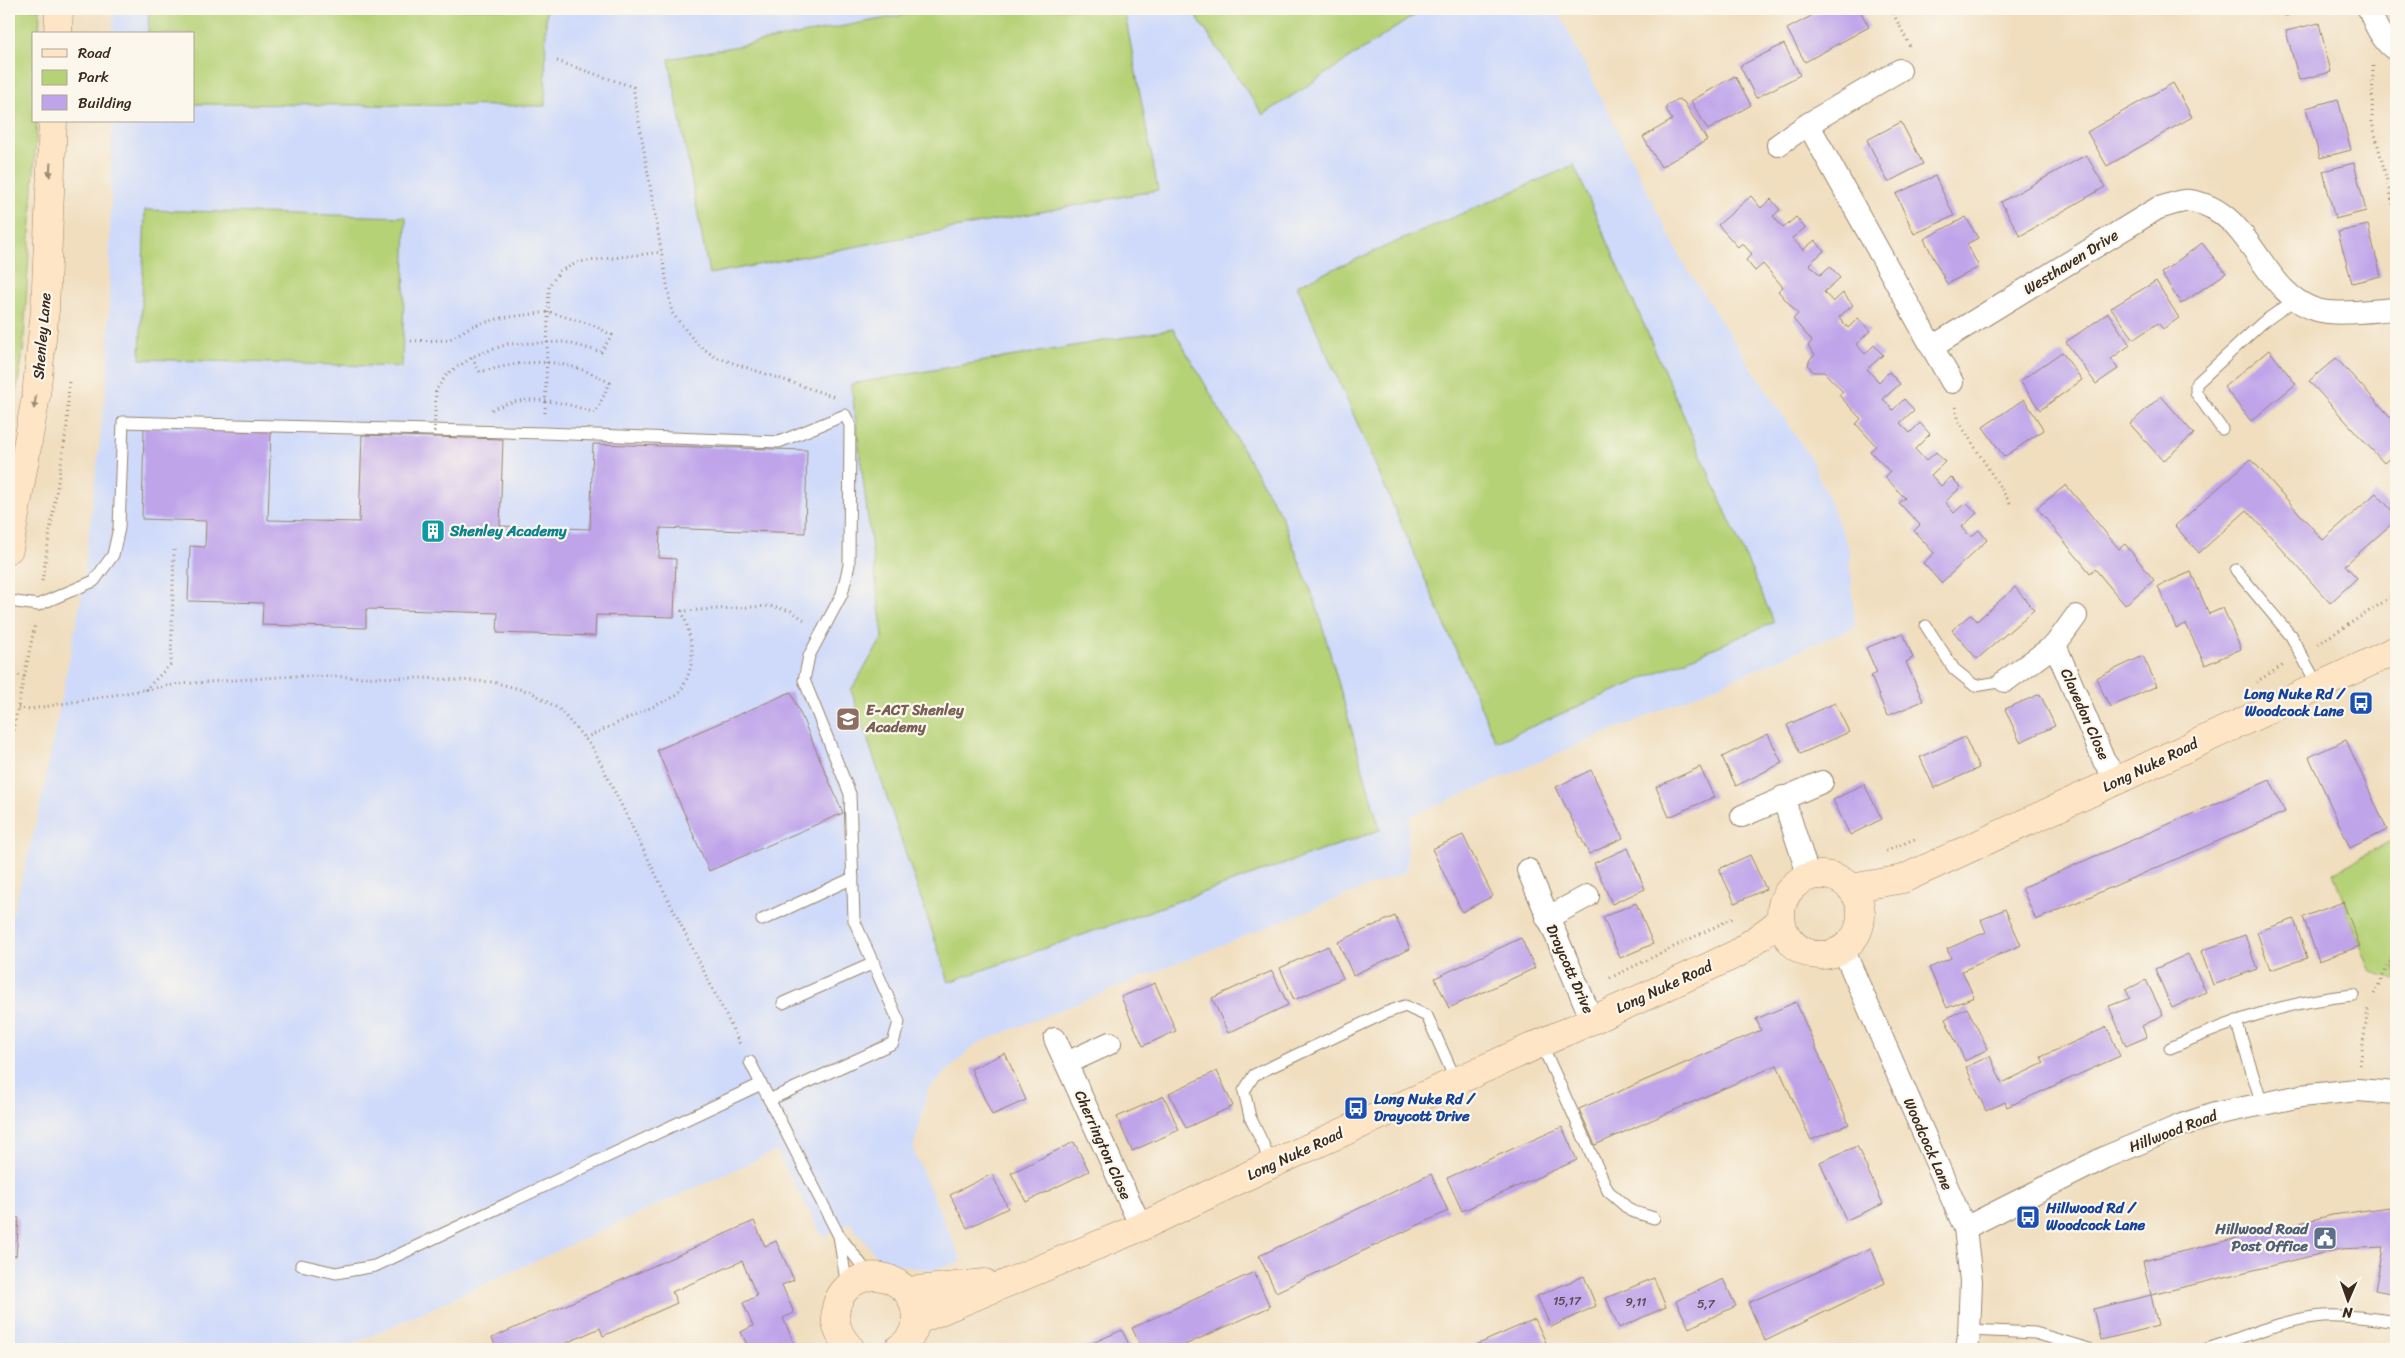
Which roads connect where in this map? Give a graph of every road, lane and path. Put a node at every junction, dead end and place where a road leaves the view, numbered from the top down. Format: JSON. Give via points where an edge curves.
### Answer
{"nodes":[{"id":1,"x":60,"y":9,"type":"edge"},
{"id":2,"x":1891,"y":9,"type":"edge"},
{"id":3,"x":2371,"y":16,"type":"edge"},
{"id":4,"x":58,"y":32,"type":"edge"},
{"id":5,"x":2396,"y":50,"type":"edge"},
{"id":6,"x":557,"y":62,"type":"dead end"},
{"id":7,"x":1900,"y":70,"type":"joint"},
{"id":8,"x":53,"y":122,"type":"edge"},
{"id":9,"x":1808,"y":124,"type":"junction"},
{"id":10,"x":1778,"y":145,"type":"dead end"},
{"id":11,"x":2396,"y":216,"type":"edge"},
{"id":12,"x":662,"y":252,"type":"junction"},
{"id":13,"x":2296,"y":299,"type":"junction"},
{"id":14,"x":2396,"y":309,"type":"edge"},
{"id":15,"x":548,"y":312,"type":"junction"},
{"id":16,"x":411,"y":341,"type":"dead end"},
{"id":17,"x":548,"y":342,"type":"junction"},
{"id":18,"x":1932,"y":347,"type":"junction"},
{"id":19,"x":472,"y":358,"type":"junction"},
{"id":20,"x":547,"y":361,"type":"junction"},
{"id":21,"x":1952,"y":382,"type":"joint"},
{"id":22,"x":545,"y":401,"type":"junction"},
{"id":23,"x":545,"y":413,"type":"dead end"},
{"id":24,"x":845,"y":416,"type":"junction"},
{"id":25,"x":2222,"y":429,"type":"dead end"},
{"id":26,"x":466,"y":431,"type":"junction"},
{"id":27,"x":434,"y":437,"type":"dead end"},
{"id":28,"x":2012,"y":506,"type":"dead end"},
{"id":29,"x":9,"y":549,"type":"edge"},
{"id":30,"x":174,"y":550,"type":"dead end"},
{"id":31,"x":2236,"y":570,"type":"dead end"},
{"id":32,"x":9,"y":601,"type":"edge"},
{"id":33,"x":2076,"y":616,"type":"dead end"},
{"id":34,"x":1926,"y":626,"type":"dead end"},
{"id":35,"x":822,"y":631,"type":"junction"},
{"id":36,"x":2055,"y":645,"type":"junction"},
{"id":37,"x":2396,"y":650,"type":"edge"},
{"id":38,"x":9,"y":673,"type":"edge"},
{"id":39,"x":25,"y":677,"type":"dead end"},
{"id":40,"x":2006,"y":681,"type":"joint"},
{"id":41,"x":2318,"y":686,"type":"junction"},
{"id":42,"x":144,"y":690,"type":"junction"},
{"id":43,"x":18,"y":708,"type":"dead end"},
{"id":44,"x":584,"y":738,"type":"junction"},
{"id":45,"x":2118,"y":780,"type":"junction"},
{"id":46,"x":1822,"y":782,"type":"dead end"},
{"id":47,"x":1783,"y":798,"type":"junction"},
{"id":48,"x":1742,"y":816,"type":"dead end"},
{"id":49,"x":1528,"y":870,"type":"dead end"},
{"id":50,"x":1809,"y":877,"type":"junction"},
{"id":51,"x":853,"y":878,"type":"junction"},
{"id":52,"x":1903,"y":879,"type":"junction"},
{"id":53,"x":1851,"y":888,"type":"junction"},
{"id":54,"x":1588,"y":896,"type":"dead end"},
{"id":55,"x":1861,"y":917,"type":"junction"},
{"id":56,"x":1547,"y":918,"type":"junction"},
{"id":57,"x":762,"y":920,"type":"dead end"},
{"id":58,"x":1781,"y":921,"type":"junction"},
{"id":59,"x":1796,"y":947,"type":"junction"},
{"id":60,"x":1843,"y":949,"type":"junction"},
{"id":61,"x":2396,"y":950,"type":"edge"},
{"id":62,"x":1738,"y":953,"type":"junction"},
{"id":63,"x":2394,"y":956,"type":"edge"},
{"id":64,"x":874,"y":963,"type":"junction"},
{"id":65,"x":2353,"y":995,"type":"dead end"},
{"id":66,"x":2372,"y":998,"type":"dead end"},
{"id":67,"x":783,"y":1003,"type":"dead end"},
{"id":68,"x":2368,"y":1006,"type":"dead end"},
{"id":69,"x":1592,"y":1020,"type":"junction"},
{"id":70,"x":2236,"y":1021,"type":"junction"},
{"id":71,"x":1055,"y":1039,"type":"dead end"},
{"id":72,"x":1110,"y":1043,"type":"dead end"},
{"id":73,"x":1541,"y":1044,"type":"junction"},
{"id":74,"x":2170,"y":1048,"type":"dead end"},
{"id":75,"x":750,"y":1062,"type":"joint"},
{"id":76,"x":1067,"y":1063,"type":"junction"},
{"id":77,"x":1456,"y":1081,"type":"junction"},
{"id":78,"x":761,"y":1084,"type":"junction"},
{"id":79,"x":2357,"y":1090,"type":"junction"},
{"id":80,"x":2396,"y":1093,"type":"edge"},
{"id":81,"x":769,"y":1100,"type":"junction"},
{"id":82,"x":2262,"y":1104,"type":"junction"},
{"id":83,"x":1270,"y":1165,"type":"junction"},
{"id":84,"x":1654,"y":1218,"type":"dead end"},
{"id":85,"x":1140,"y":1226,"type":"junction"},
{"id":86,"x":1965,"y":1228,"type":"junction"},
{"id":87,"x":838,"y":1234,"type":"junction"},
{"id":88,"x":301,"y":1265,"type":"dead end"},
{"id":89,"x":1016,"y":1280,"type":"junction"},
{"id":90,"x":858,"y":1282,"type":"junction"},
{"id":91,"x":907,"y":1291,"type":"junction"},
{"id":92,"x":916,"y":1321,"type":"junction"},
{"id":93,"x":2396,"y":1322,"type":"edge"},
{"id":94,"x":1968,"y":1340,"type":"edge"},
{"id":95,"x":836,"y":1342,"type":"edge"},
{"id":96,"x":898,"y":1349,"type":"edge"},
{"id":97,"x":2088,"y":1349,"type":"edge"},
{"id":98,"x":2207,"y":1349,"type":"edge"}],
"edges":[{"from":1,"to":4,"type":"street"},
{"from":2,"to":7,"type":"path","via":[[1917,60]]},
{"from":3,"to":5,"type":"street","via":[[2390,47]]},
{"from":3,"to":11,"type":"path","via":[[2372,122]]},
{"from":6,"to":12,"type":"path","via":[[633,87]]},
{"from":7,"to":9,"type":"street"},
{"from":8,"to":29,"type":"street","name":"Shenley Lane","one_way":true,"via":[[45,310],[36,396]]},
{"from":9,"to":10,"type":"street"},
{"from":9,"to":18,"type":"street"},
{"from":12,"to":15,"type":"path","via":[[579,262],[560,271],[549,286]]},
{"from":12,"to":24,"type":"path","via":[[672,313],[696,344],[715,357],[835,397]]},
{"from":13,"to":14,"type":"street","via":[[2317,310]]},
{"from":13,"to":18,"type":"street","name":"Westhaven Drive","via":[[2287,295],[2240,228],[2215,209],[2190,200],[2158,208]]},
{"from":13,"to":25,"type":"lane","via":[[2262,323],[2196,384],[2196,393]]},
{"from":15,"to":16,"type":"path","via":[[501,318],[472,326],[448,340]]},
{"from":15,"to":17,"type":"path"},
{"from":15,"to":17,"type":"path","via":[[593,325],[612,335],[601,352],[565,342]]},
{"from":17,"to":19,"type":"path","via":[[508,344]]},
{"from":17,"to":20,"type":"path"},
{"from":18,"to":21,"type":"street"},
{"from":19,"to":20,"type":"path","via":[[480,372],[527,361]]},
{"from":19,"to":27,"type":"path","bridge":true,"via":[[448,373],[436,390]]},
{"from":20,"to":22,"type":"path"},
{"from":20,"to":22,"type":"path","via":[[595,374],[610,383],[595,414],[572,405]]},
{"from":21,"to":28,"type":"path","via":[[1959,422]]},
{"from":22,"to":23,"type":"path"},
{"from":22,"to":26,"type":"path","via":[[500,405]]},
{"from":24,"to":26,"type":"lane","via":[[779,442]]},
{"from":24,"to":35,"type":"lane","via":[[850,425],[849,565],[842,594]]},
{"from":26,"to":32,"type":"lane","via":[[123,422],[119,528],[113,556],[94,581],[46,602],[38,605]]},
{"from":30,"to":42,"type":"path","via":[[171,664]]},
{"from":31,"to":41,"type":"lane","via":[[2291,636]]},
{"from":33,"to":36,"type":"street"},
{"from":34,"to":40,"type":"lane","via":[[1954,668],[1975,686]]},
{"from":35,"to":44,"type":"path","via":[[791,611],[770,606],[682,611],[693,643],[692,664],[678,695]]},
{"from":35,"to":51,"type":"lane","via":[[809,656],[804,680],[850,794]]},
{"from":36,"to":40,"type":"street"},
{"from":36,"to":45,"type":"street","name":"Clavedon Close","via":[[2104,761]]},
{"from":37,"to":41,"type":"street","name":"Long Nuke Road"},
{"from":38,"to":39,"type":"path"},
{"from":41,"to":45,"type":"street","name":"Long Nuke Road"},
{"from":42,"to":43,"type":"path","via":[[30,709]]},
{"from":42,"to":44,"type":"path","via":[[179,684],[293,676],[494,682],[531,692],[559,709]]},
{"from":44,"to":75,"type":"path","via":[[593,748]]},
{"from":45,"to":52,"type":"street","name":"Long Nuke Road"},
{"from":46,"to":47,"type":"street"},
{"from":47,"to":48,"type":"street"},
{"from":47,"to":50,"type":"street"},
{"from":49,"to":56,"type":"street","name":"Draycott Drive"},
{"from":50,"to":53,"type":"street","via":[[1828,876]]},
{"from":50,"to":58,"type":"street","via":[[1789,891],[1781,911]]},
{"from":51,"to":57,"type":"lane"},
{"from":51,"to":64,"type":"lane","via":[[854,920]]},
{"from":52,"to":53,"type":"street","name":"Long Nuke Road"},
{"from":52,"to":55,"type":"street","name":"Long Nuke Road"},
{"from":53,"to":55,"type":"street"},
{"from":54,"to":56,"type":"street","name":"Draycott Drive"},
{"from":55,"to":60,"type":"street","name":"Long Nuke Road","via":[[1858,930]]},
{"from":56,"to":69,"type":"street","name":"Draycott Drive"},
{"from":58,"to":59,"type":"street"},
{"from":58,"to":62,"type":"street","name":"Long Nuke Road"},
{"from":59,"to":60,"type":"street","name":"Long Nuke Road","via":[[1820,955]]},
{"from":59,"to":62,"type":"street","name":"Long Nuke Road"},
{"from":60,"to":86,"type":"street","name":"Woodcock Lane"},
{"from":61,"to":63,"type":"path"},
{"from":62,"to":69,"type":"street","name":"Long Nuke Road"},
{"from":63,"to":66,"type":"path"},
{"from":64,"to":67,"type":"lane"},
{"from":64,"to":81,"type":"lane","via":[[899,1022],[893,1043]]},
{"from":65,"to":70,"type":"lane","via":[[2295,1003]]},
{"from":68,"to":79,"type":"path"},
{"from":69,"to":73,"type":"street","name":"Long Nuke Road"},
{"from":70,"to":74,"type":"lane"},
{"from":70,"to":82,"type":"lane"},
{"from":71,"to":76,"type":"street","name":"Cherrington Close"},
{"from":72,"to":76,"type":"street"},
{"from":73,"to":77,"type":"street","name":"Long Nuke Road"},
{"from":73,"to":84,"type":"lane","via":[[1608,1191],[1632,1211]]},
{"from":75,"to":78,"type":"lane"},
{"from":76,"to":85,"type":"street","name":"Cherrington Close"},
{"from":77,"to":83,"type":"street","name":"Long Nuke Road"},
{"from":77,"to":83,"type":"lane","via":[[1427,1016],[1405,1006],[1385,1013],[1254,1075],[1244,1090],[1250,1116]]},
{"from":78,"to":81,"type":"lane"},
{"from":78,"to":88,"type":"lane","via":[[375,1266],[336,1273]]},
{"from":79,"to":80,"type":"street","name":"Hillwood Road"},
{"from":79,"to":82,"type":"street","name":"Hillwood Road"},
{"from":81,"to":87,"type":"lane"},
{"from":82,"to":86,"type":"street","name":"Hillwood Road","via":[[2182,1125],[2106,1157]]},
{"from":83,"to":85,"type":"street","name":"Long Nuke Road"},
{"from":85,"to":89,"type":"street","name":"Long Nuke Road"},
{"from":86,"to":94,"type":"street","name":"Woodcock Lane","via":[[1970,1281]]},
{"from":87,"to":90,"type":"lane"},
{"from":87,"to":90,"type":"lane"},
{"from":89,"to":91,"type":"street","name":"Long Nuke Road"},
{"from":89,"to":92,"type":"street","name":"Long Nuke Road"},
{"from":90,"to":91,"type":"street","via":[[884,1277]]},
{"from":90,"to":95,"type":"street","via":[[836,1306]]},
{"from":91,"to":92,"type":"street"},
{"from":92,"to":96,"type":"street","via":[[912,1335]]},
{"from":93,"to":98,"type":"lane","via":[[2361,1316],[2321,1316],[2291,1322]]},
{"from":94,"to":97,"type":"lane","via":[[2035,1333]]}]}
